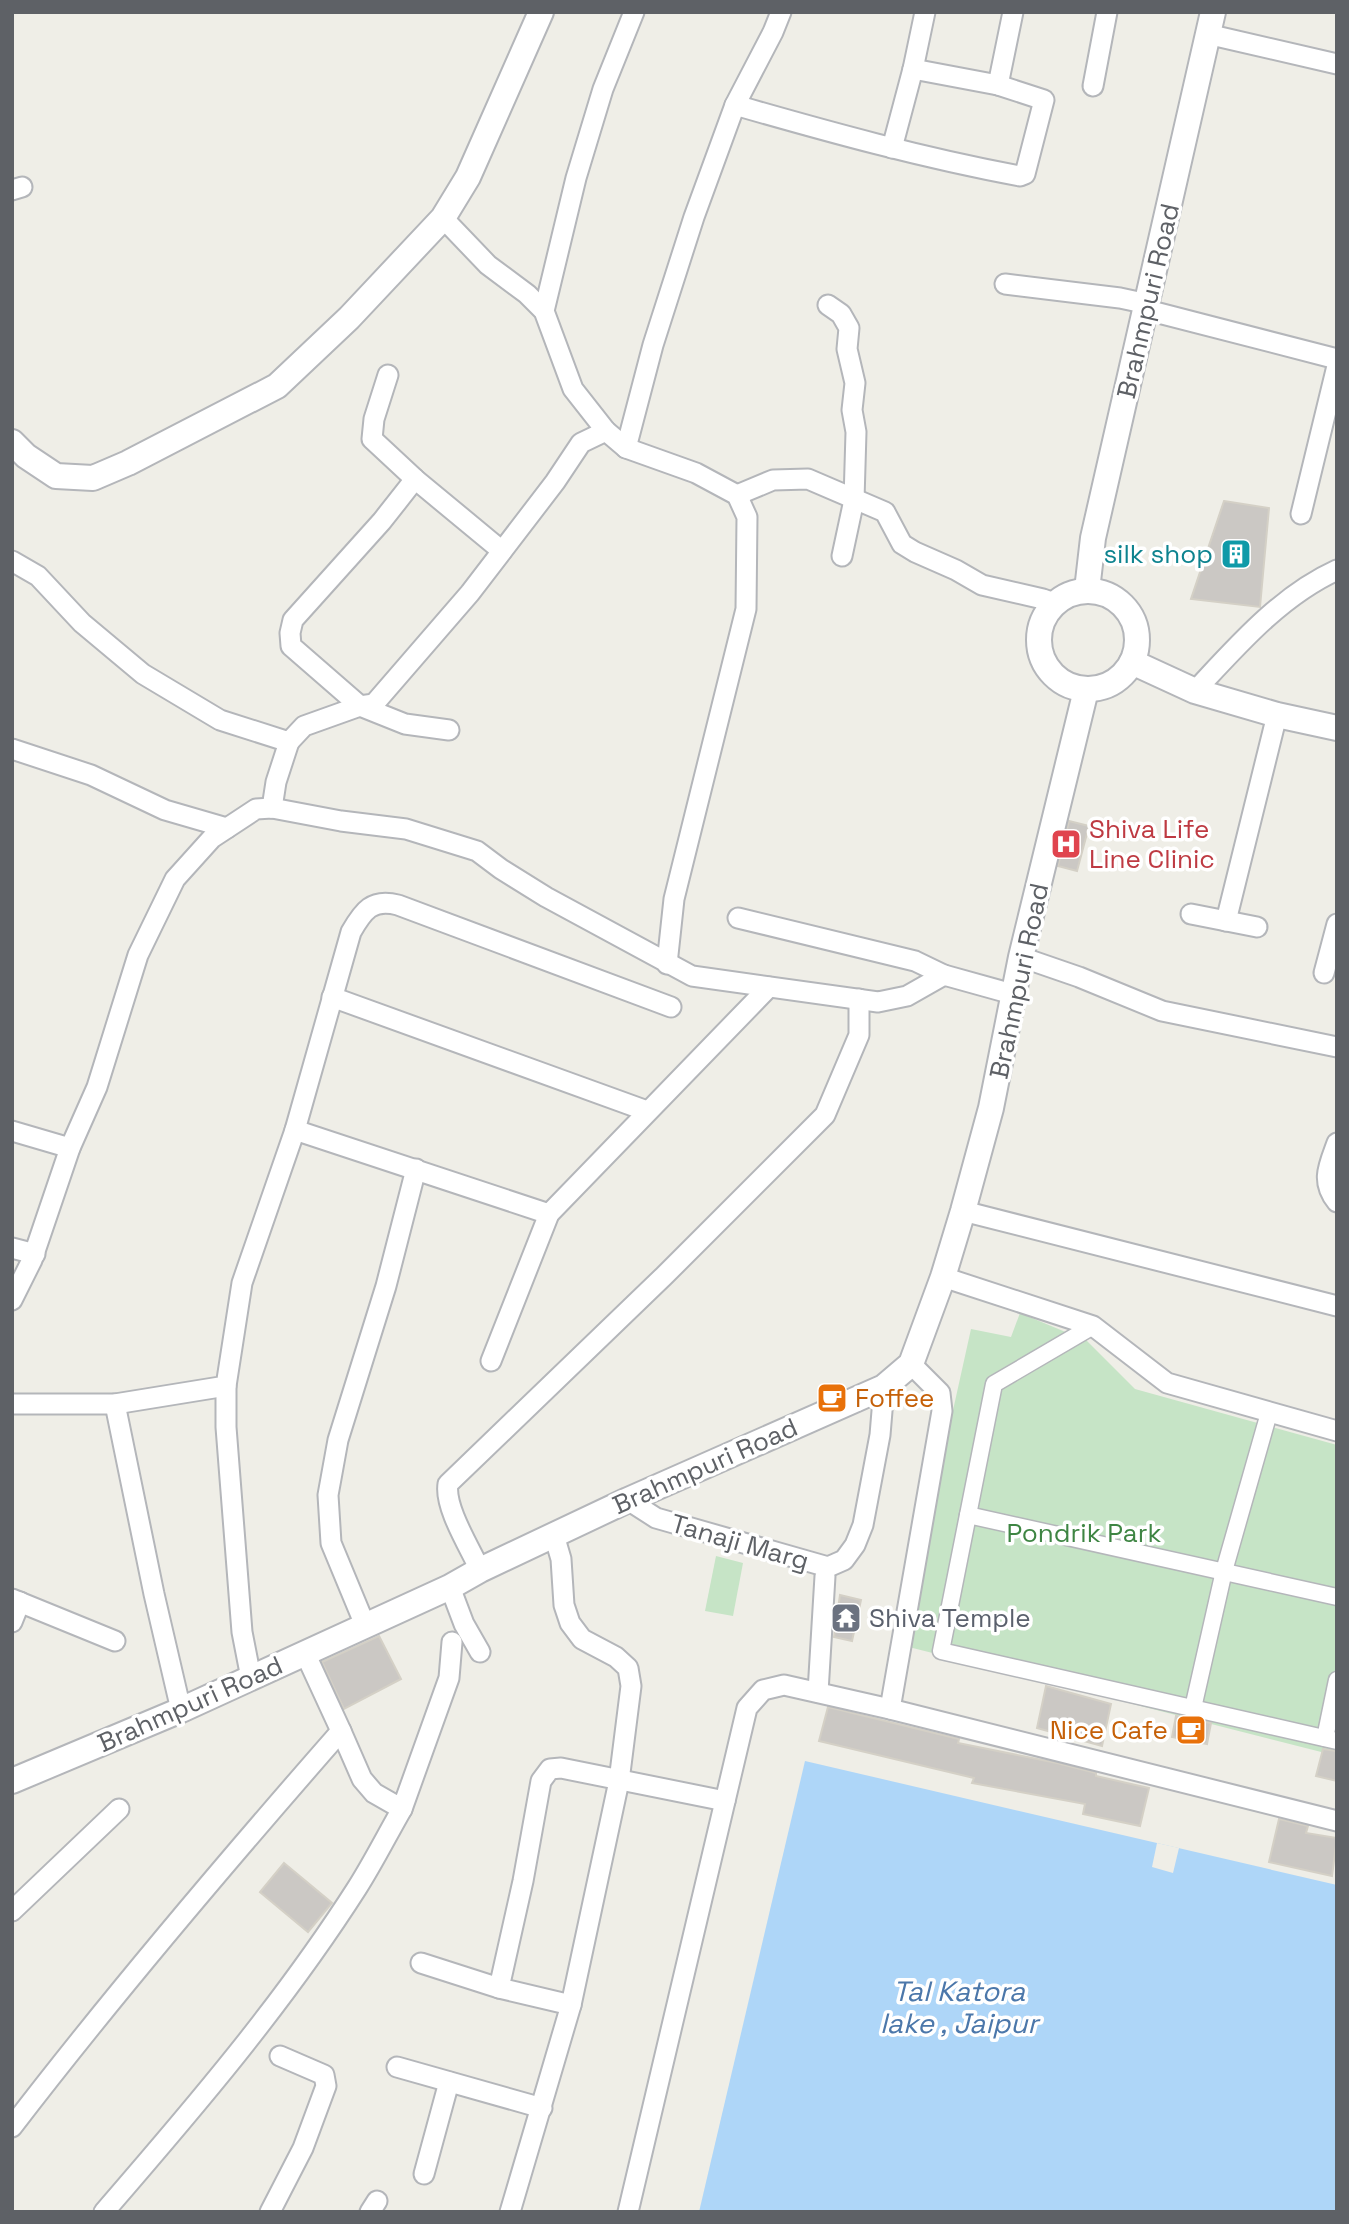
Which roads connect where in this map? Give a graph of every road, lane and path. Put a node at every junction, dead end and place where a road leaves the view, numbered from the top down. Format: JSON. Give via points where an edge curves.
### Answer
{"nodes":[{"id":1,"x":541,"y":12,"type":"edge"},
{"id":2,"x":634,"y":12,"type":"edge"},
{"id":3,"x":780,"y":12,"type":"edge"},
{"id":4,"x":925,"y":12,"type":"edge"},
{"id":5,"x":1013,"y":12,"type":"edge"},
{"id":6,"x":1107,"y":12,"type":"edge"},
{"id":7,"x":1210,"y":23,"type":"edge"},
{"id":8,"x":1337,"y":64,"type":"edge"},
{"id":9,"x":913,"y":69,"type":"junction"},
{"id":10,"x":998,"y":85,"type":"junction"},
{"id":11,"x":1093,"y":86,"type":"dead end"},
{"id":12,"x":734,"y":105,"type":"junction"},
{"id":13,"x":892,"y":148,"type":"junction"},
{"id":14,"x":443,"y":218,"type":"junction"},
{"id":15,"x":1005,"y":284,"type":"dead end"},
{"id":16,"x":828,"y":305,"type":"dead end"},
{"id":17,"x":1147,"y":307,"type":"junction"},
{"id":18,"x":544,"y":312,"type":"junction"},
{"id":19,"x":1337,"y":359,"type":"edge"},
{"id":20,"x":1337,"y":366,"type":"edge"},
{"id":21,"x":388,"y":375,"type":"dead end"},
{"id":22,"x":606,"y":431,"type":"junction"},
{"id":23,"x":12,"y":442,"type":"edge"},
{"id":24,"x":626,"y":448,"type":"junction"},
{"id":25,"x":415,"y":479,"type":"junction"},
{"id":26,"x":737,"y":495,"type":"junction"},
{"id":27,"x":854,"y":499,"type":"junction"},
{"id":28,"x":1301,"y":513,"type":"dead end"},
{"id":29,"x":502,"y":551,"type":"junction"},
{"id":30,"x":842,"y":556,"type":"dead end"},
{"id":31,"x":12,"y":561,"type":"edge"},
{"id":32,"x":1337,"y":570,"type":"edge"},
{"id":33,"x":1087,"y":590,"type":"junction"},
{"id":34,"x":1054,"y":603,"type":"junction"},
{"id":35,"x":1132,"y":662,"type":"junction"},
{"id":36,"x":1086,"y":690,"type":"junction"},
{"id":37,"x":1195,"y":691,"type":"junction"},
{"id":38,"x":360,"y":706,"type":"junction"},
{"id":39,"x":1277,"y":715,"type":"junction"},
{"id":40,"x":1337,"y":728,"type":"edge"},
{"id":41,"x":449,"y":730,"type":"dead end"},
{"id":42,"x":289,"y":742,"type":"junction"},
{"id":43,"x":12,"y":748,"type":"edge"},
{"id":44,"x":272,"y":808,"type":"junction"},
{"id":45,"x":227,"y":828,"type":"junction"},
{"id":46,"x":1191,"y":914,"type":"dead end"},
{"id":47,"x":738,"y":918,"type":"dead end"},
{"id":48,"x":1226,"y":921,"type":"junction"},
{"id":49,"x":1337,"y":924,"type":"edge"},
{"id":50,"x":1257,"y":927,"type":"dead end"},
{"id":51,"x":1021,"y":957,"type":"junction"},
{"id":52,"x":667,"y":964,"type":"junction"},
{"id":53,"x":1325,"y":973,"type":"dead end"},
{"id":54,"x":944,"y":975,"type":"junction"},
{"id":55,"x":769,"y":987,"type":"junction"},
{"id":56,"x":1016,"y":995,"type":"junction"},
{"id":57,"x":332,"y":997,"type":"junction"},
{"id":58,"x":859,"y":999,"type":"junction"},
{"id":59,"x":671,"y":1007,"type":"dead end"},
{"id":60,"x":1337,"y":1047,"type":"edge"},
{"id":61,"x":647,"y":1111,"type":"junction"},
{"id":62,"x":295,"y":1130,"type":"junction"},
{"id":63,"x":12,"y":1131,"type":"edge"},
{"id":64,"x":1337,"y":1143,"type":"edge"},
{"id":65,"x":70,"y":1149,"type":"junction"},
{"id":66,"x":416,"y":1169,"type":"junction"},
{"id":67,"x":1337,"y":1202,"type":"edge"},
{"id":68,"x":963,"y":1211,"type":"junction"},
{"id":69,"x":549,"y":1214,"type":"junction"},
{"id":70,"x":12,"y":1248,"type":"edge"},
{"id":71,"x":35,"y":1254,"type":"junction"},
{"id":72,"x":943,"y":1277,"type":"junction"},
{"id":73,"x":12,"y":1300,"type":"edge"},
{"id":74,"x":1337,"y":1306,"type":"edge"},
{"id":75,"x":1093,"y":1326,"type":"junction"},
{"id":76,"x":491,"y":1361,"type":"dead end"},
{"id":77,"x":911,"y":1364,"type":"junction"},
{"id":78,"x":226,"y":1387,"type":"junction"},
{"id":79,"x":884,"y":1387,"type":"junction"},
{"id":80,"x":12,"y":1404,"type":"edge"},
{"id":81,"x":115,"y":1404,"type":"junction"},
{"id":82,"x":1269,"y":1413,"type":"junction"},
{"id":83,"x":1337,"y":1431,"type":"edge"},
{"id":84,"x":628,"y":1500,"type":"junction"},
{"id":85,"x":968,"y":1515,"type":"junction"},
{"id":86,"x":554,"y":1535,"type":"junction"},
{"id":87,"x":480,"y":1570,"type":"junction"},
{"id":88,"x":1224,"y":1572,"type":"junction"},
{"id":89,"x":825,"y":1576,"type":"dead end"},
{"id":90,"x":450,"y":1587,"type":"junction"},
{"id":91,"x":1337,"y":1597,"type":"edge"},
{"id":92,"x":16,"y":1601,"type":"edge"},
{"id":93,"x":12,"y":1622,"type":"edge"},
{"id":94,"x":365,"y":1625,"type":"junction"},
{"id":95,"x":115,"y":1640,"type":"dead end"},
{"id":96,"x":452,"y":1642,"type":"dead end"},
{"id":97,"x":480,"y":1652,"type":"dead end"},
{"id":98,"x":305,"y":1653,"type":"junction"},
{"id":99,"x":251,"y":1678,"type":"junction"},
{"id":100,"x":1337,"y":1680,"type":"edge"},
{"id":101,"x":818,"y":1692,"type":"junction"},
{"id":102,"x":1193,"y":1708,"type":"junction"},
{"id":103,"x":890,"y":1709,"type":"junction"},
{"id":104,"x":181,"y":1710,"type":"junction"},
{"id":105,"x":341,"y":1731,"type":"junction"},
{"id":106,"x":1331,"y":1739,"type":"edge"},
{"id":107,"x":12,"y":1781,"type":"edge"},
{"id":108,"x":619,"y":1781,"type":"junction"},
{"id":109,"x":725,"y":1801,"type":"junction"},
{"id":110,"x":119,"y":1809,"type":"dead end"},
{"id":111,"x":402,"y":1809,"type":"junction"},
{"id":112,"x":1337,"y":1821,"type":"edge"},
{"id":113,"x":12,"y":1911,"type":"edge"},
{"id":114,"x":421,"y":1963,"type":"dead end"},
{"id":115,"x":499,"y":1988,"type":"junction"},
{"id":116,"x":571,"y":2005,"type":"junction"},
{"id":117,"x":280,"y":2056,"type":"dead end"},
{"id":118,"x":397,"y":2067,"type":"dead end"},
{"id":119,"x":449,"y":2082,"type":"junction"},
{"id":120,"x":542,"y":2108,"type":"junction"},
{"id":121,"x":12,"y":2127,"type":"edge"},
{"id":122,"x":424,"y":2174,"type":"dead end"},
{"id":123,"x":104,"y":2212,"type":"edge"},
{"id":124,"x":270,"y":2212,"type":"edge"},
{"id":125,"x":510,"y":2212,"type":"edge"},
{"id":126,"x":628,"y":2212,"type":"edge"}],
"edges":[{"from":1,"to":14,"type":"street","via":[[468,177]]},
{"from":2,"to":18,"type":"street","via":[[599,101]]},
{"from":3,"to":12,"type":"street"},
{"from":4,"to":9,"type":"street"},
{"from":5,"to":10,"type":"street"},
{"from":6,"to":11,"type":"street"},
{"from":7,"to":8,"type":"street"},
{"from":7,"to":17,"type":"street","name":"Brahmpuri Road"},
{"from":9,"to":10,"type":"street"},
{"from":9,"to":13,"type":"street"},
{"from":10,"to":13,"type":"street","via":[[1044,100],[1025,174]]},
{"from":12,"to":13,"type":"street"},
{"from":12,"to":24,"type":"street","via":[[653,345]]},
{"from":14,"to":18,"type":"street","via":[[488,265]]},
{"from":14,"to":23,"type":"street","via":[[277,386],[93,478],[56,476]]},
{"from":15,"to":17,"type":"street","via":[[1120,298]]},
{"from":16,"to":27,"type":"street","via":[[841,314],[849,328],[847,349],[855,383]]},
{"from":17,"to":19,"type":"street"},
{"from":17,"to":33,"type":"street","name":"Brahmpuri Road","via":[[1093,538]]},
{"from":18,"to":22,"type":"street","via":[[573,389]]},
{"from":20,"to":28,"type":"street"},
{"from":21,"to":25,"type":"street","via":[[373,419],[372,439]]},
{"from":22,"to":24,"type":"street"},
{"from":22,"to":29,"type":"street","via":[[581,443]]},
{"from":24,"to":26,"type":"street","via":[[696,473]]},
{"from":25,"to":29,"type":"street"},
{"from":25,"to":38,"type":"street","via":[[293,620],[291,646]]},
{"from":26,"to":27,"type":"street","via":[[773,480],[808,479]]},
{"from":26,"to":52,"type":"street","via":[[747,517],[746,609],[674,899]]},
{"from":27,"to":30,"type":"street"},
{"from":27,"to":34,"type":"street","via":[[885,512],[902,544],[915,552],[982,585]]},
{"from":29,"to":38,"type":"street","via":[[374,704]]},
{"from":31,"to":42,"type":"street","via":[[38,576],[82,623],[143,674],[220,720]]},
{"from":32,"to":37,"type":"street","via":[[1316,580],[1255,627]]},
{"from":33,"to":34,"type":"street"},
{"from":33,"to":35,"type":"street","via":[[1119,601],[1130,614],[1137,646]]},
{"from":34,"to":36,"type":"street","via":[[1042,619],[1040,657],[1059,680]]},
{"from":35,"to":36,"type":"street","via":[[1113,683]]},
{"from":35,"to":37,"type":"street"},
{"from":36,"to":51,"type":"street","name":"Brahmpuri Road"},
{"from":37,"to":39,"type":"street"},
{"from":38,"to":41,"type":"street","via":[[405,724]]},
{"from":38,"to":42,"type":"street","via":[[304,726]]},
{"from":39,"to":40,"type":"street"},
{"from":39,"to":48,"type":"street"},
{"from":42,"to":44,"type":"street"},
{"from":43,"to":45,"type":"street","via":[[91,775],[165,810]]},
{"from":44,"to":45,"type":"street","via":[[256,809]]},
{"from":44,"to":52,"type":"street","via":[[406,830],[477,851],[546,897]]},
{"from":45,"to":65,"type":"street","via":[[175,879],[164,901],[138,955],[97,1087]]},
{"from":46,"to":48,"type":"street"},
{"from":47,"to":54,"type":"street","via":[[915,961]]},
{"from":48,"to":50,"type":"street"},
{"from":49,"to":53,"type":"street"},
{"from":51,"to":56,"type":"street","name":"Brahmpuri Road"},
{"from":51,"to":60,"type":"street","via":[[1162,1011]]},
{"from":52,"to":55,"type":"street","via":[[692,976]]},
{"from":54,"to":56,"type":"street"},
{"from":54,"to":58,"type":"street","via":[[907,996],[878,1002]]},
{"from":55,"to":58,"type":"street"},
{"from":55,"to":61,"type":"street"},
{"from":56,"to":68,"type":"street","name":"Brahmpuri Road"},
{"from":57,"to":59,"type":"street","via":[[351,932],[363,911],[385,902]]},
{"from":57,"to":61,"type":"street"},
{"from":57,"to":62,"type":"street"},
{"from":58,"to":87,"type":"street","via":[[859,1035],[825,1115],[448,1484],[446,1493]]},
{"from":61,"to":69,"type":"street"},
{"from":62,"to":66,"type":"street"},
{"from":62,"to":78,"type":"street","via":[[242,1283]]},
{"from":63,"to":65,"type":"street"},
{"from":64,"to":67,"type":"street","via":[[1326,1175],[1329,1192]]},
{"from":65,"to":71,"type":"street"},
{"from":66,"to":69,"type":"street"},
{"from":66,"to":94,"type":"street","via":[[386,1286],[338,1440],[328,1495],[331,1543]]},
{"from":68,"to":72,"type":"street","name":"Brahmpuri Road"},
{"from":68,"to":74,"type":"street"},
{"from":69,"to":76,"type":"street"},
{"from":70,"to":71,"type":"street"},
{"from":71,"to":73,"type":"street"},
{"from":72,"to":75,"type":"street"},
{"from":72,"to":77,"type":"street","name":"Brahmpuri Road"},
{"from":75,"to":82,"type":"street","via":[[1167,1383]]},
{"from":75,"to":85,"type":"street","via":[[994,1384]]},
{"from":77,"to":79,"type":"street","name":"Brahmpuri Road"},
{"from":77,"to":103,"type":"street","via":[[940,1393],[942,1411]]},
{"from":78,"to":81,"type":"street"},
{"from":78,"to":99,"type":"street","via":[[242,1632]]},
{"from":79,"to":84,"type":"street","name":"Brahmpuri Road"},
{"from":79,"to":84,"type":"street","name":"Tanaji Marg","via":[[863,1525],[855,1545],[836,1564],[828,1567],[656,1518]]},
{"from":80,"to":81,"type":"street"},
{"from":81,"to":104,"type":"street"},
{"from":82,"to":83,"type":"street"},
{"from":82,"to":88,"type":"street"},
{"from":84,"to":86,"type":"street","name":"Brahmpuri Road"},
{"from":85,"to":88,"type":"street"},
{"from":85,"to":102,"type":"street","via":[[941,1651]]},
{"from":86,"to":87,"type":"street","name":"Brahmpuri Road"},
{"from":86,"to":108,"type":"street","via":[[570,1623],[582,1639],[628,1668],[631,1686]]},
{"from":87,"to":90,"type":"street","name":"Brahmpuri Road"},
{"from":88,"to":91,"type":"street"},
{"from":88,"to":102,"type":"street"},
{"from":89,"to":101,"type":"street"},
{"from":90,"to":94,"type":"street","name":"Brahmpuri Road"},
{"from":90,"to":97,"type":"street"},
{"from":92,"to":93,"type":"street"},
{"from":92,"to":95,"type":"street"},
{"from":94,"to":98,"type":"street","name":"Brahmpuri Road"},
{"from":96,"to":111,"type":"street","via":[[449,1678]]},
{"from":98,"to":99,"type":"street","name":"Brahmpuri Road"},
{"from":98,"to":105,"type":"street"},
{"from":99,"to":104,"type":"street","name":"Brahmpuri Road"},
{"from":100,"to":106,"type":"street"},
{"from":101,"to":103,"type":"street"},
{"from":101,"to":109,"type":"street","via":[[784,1685],[763,1690],[747,1707]]},
{"from":102,"to":106,"type":"street"},
{"from":103,"to":112,"type":"street"},
{"from":104,"to":107,"type":"street","name":"Brahmpuri Road"},
{"from":105,"to":111,"type":"street","via":[[362,1779],[374,1793]]},
{"from":105,"to":121,"type":"street","via":[[199,1893]]},
{"from":108,"to":109,"type":"street"},
{"from":108,"to":115,"type":"street","via":[[561,1768],[550,1769],[541,1781]]},
{"from":108,"to":116,"type":"street"},
{"from":109,"to":126,"type":"street"},
{"from":110,"to":113,"type":"street"},
{"from":111,"to":123,"type":"street","via":[[358,1887],[270,2014]]},
{"from":114,"to":115,"type":"street"},
{"from":115,"to":116,"type":"street"},
{"from":116,"to":120,"type":"street"},
{"from":117,"to":124,"type":"street","via":[[324,2075],[326,2086],[303,2148]]},
{"from":118,"to":119,"type":"street"},
{"from":119,"to":120,"type":"street"},
{"from":119,"to":122,"type":"street"},
{"from":120,"to":125,"type":"street"}]}
